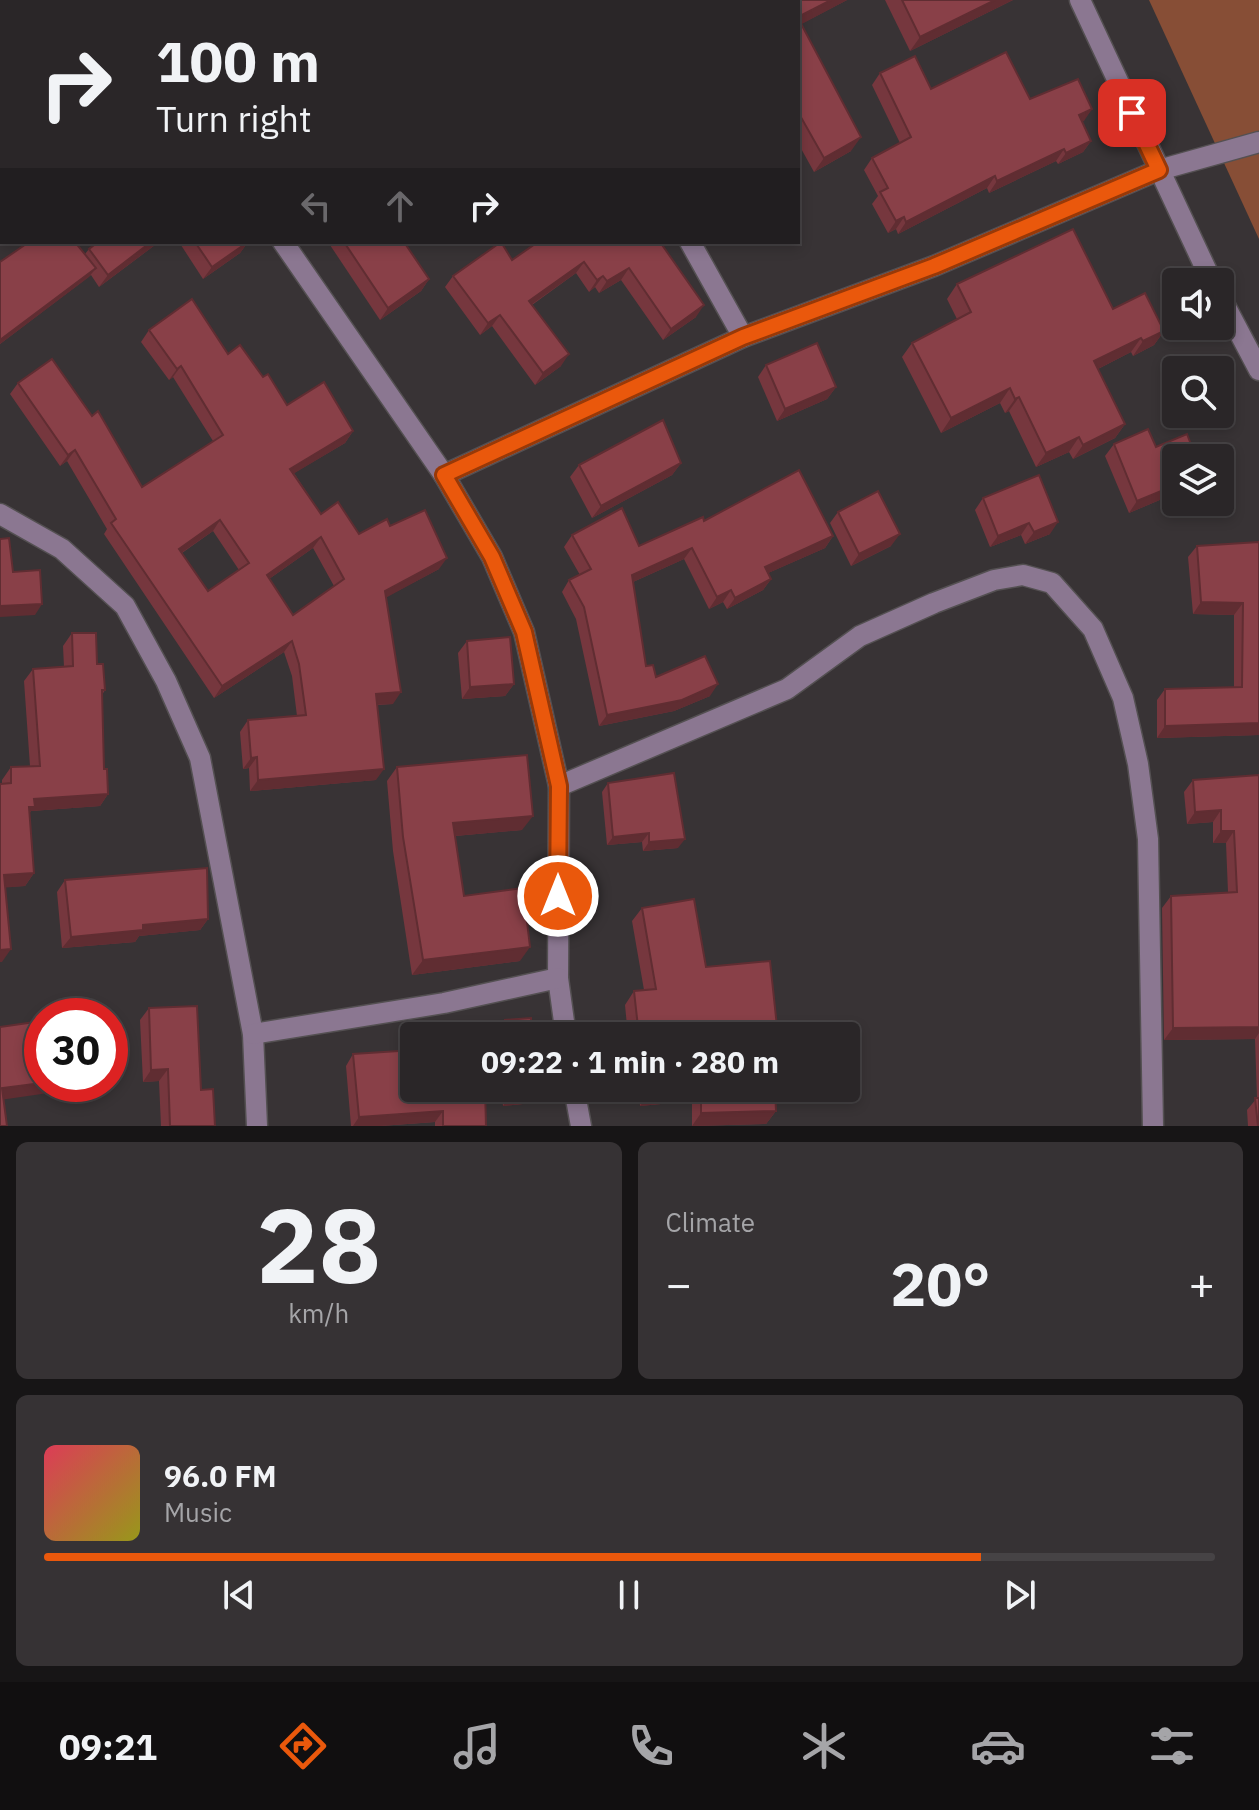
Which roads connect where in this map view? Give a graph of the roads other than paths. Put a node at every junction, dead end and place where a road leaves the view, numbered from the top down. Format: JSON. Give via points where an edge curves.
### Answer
{"nodes":[{"id":1,"x":1080,"y":0,"type":"edge"},
{"id":2,"x":1259,"y":142,"type":"edge"},
{"id":3,"x":1159,"y":170,"type":"junction"},
{"id":4,"x":284,"y":244,"type":"edge"},
{"id":5,"x":691,"y":244,"type":"edge"},
{"id":6,"x":1205,"y":268,"type":"edge"},
{"id":7,"x":1234,"y":323,"type":"edge"},
{"id":8,"x":743,"y":337,"type":"junction"},
{"id":9,"x":1259,"y":370,"type":"edge"},
{"id":10,"x":444,"y":475,"type":"junction"},
{"id":11,"x":0,"y":514,"type":"edge"},
{"id":12,"x":559,"y":786,"type":"junction"},
{"id":13,"x":558,"y":978,"type":"junction"},
{"id":14,"x":564,"y":1022,"type":"edge"},
{"id":15,"x":253,"y":1034,"type":"junction"},
{"id":16,"x":577,"y":1102,"type":"edge"},
{"id":17,"x":257,"y":1126,"type":"edge"},
{"id":18,"x":581,"y":1126,"type":"edge"},
{"id":19,"x":1153,"y":1126,"type":"edge"}],
"edges":[{"from":1,"to":3,"type":"street"},
{"from":2,"to":3,"type":"street"},
{"from":3,"to":6,"type":"street"},
{"from":3,"to":8,"type":"street","via":[[934,266]]},
{"from":4,"to":10,"type":"street"},
{"from":5,"to":8,"type":"street"},
{"from":7,"to":9,"type":"street"},
{"from":8,"to":10,"type":"street"},
{"from":10,"to":12,"type":"street","via":[[492,557],[524,632]]},
{"from":11,"to":15,"type":"street","via":[[62,549],[125,606],[166,681],[200,758]]},
{"from":12,"to":13,"type":"street"},
{"from":12,"to":19,"type":"street","via":[[787,689],[860,636],[934,603],[1023,575],[1052,583],[1093,629],[1123,698],[1138,764],[1148,839]]},
{"from":13,"to":14,"type":"street"},
{"from":13,"to":15,"type":"street","via":[[444,1003]]},
{"from":15,"to":17,"type":"street"},
{"from":16,"to":18,"type":"street"}]}
